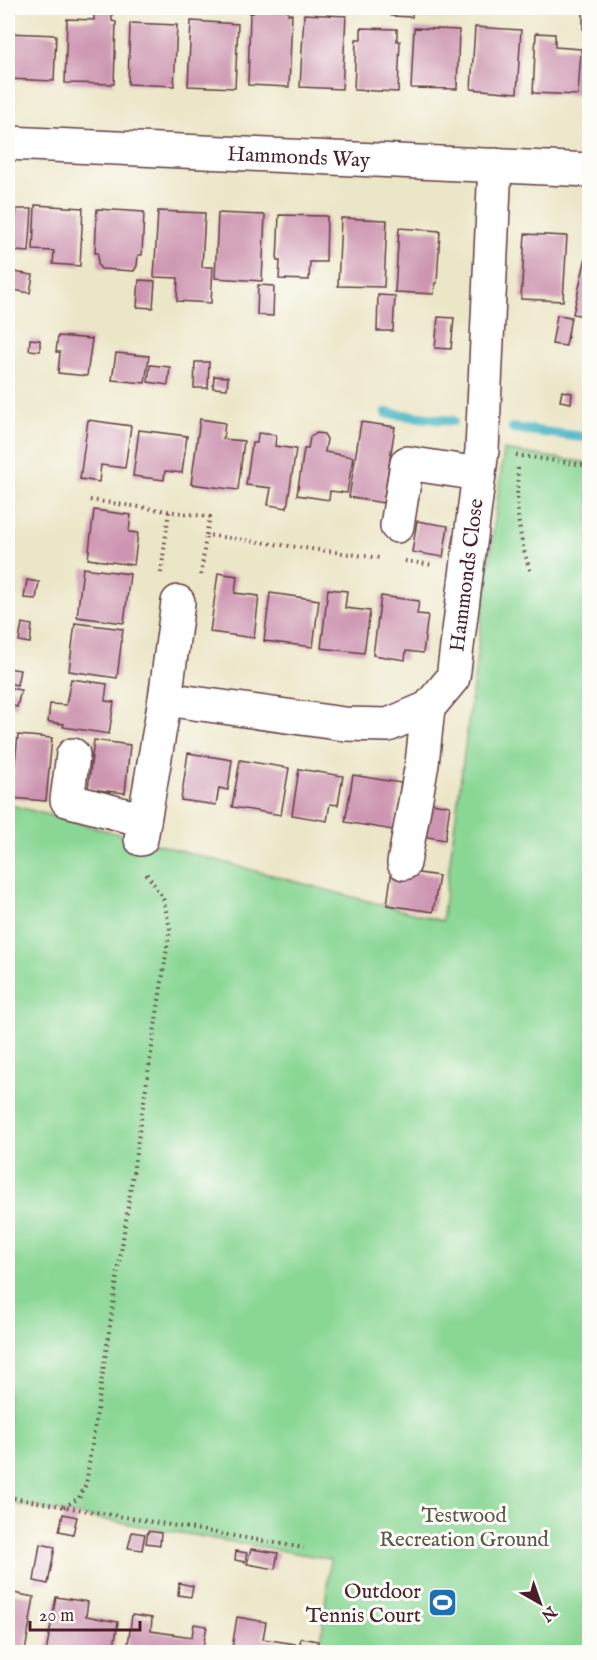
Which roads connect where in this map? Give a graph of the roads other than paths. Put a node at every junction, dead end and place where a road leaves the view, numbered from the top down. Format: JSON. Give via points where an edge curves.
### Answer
{"nodes":[{"id":1,"x":8,"y":143,"type":"edge"},
{"id":2,"x":495,"y":165,"type":"junction"},
{"id":3,"x":590,"y":170,"type":"edge"},
{"id":4,"x":480,"y":462,"type":"junction"},
{"id":5,"x":397,"y":526,"type":"dead end"},
{"id":6,"x":178,"y":602,"type":"dead end"},
{"id":7,"x":165,"y":699,"type":"junction"},
{"id":8,"x":428,"y":708,"type":"junction"},
{"id":9,"x":73,"y":755,"type":"dead end"},
{"id":10,"x":404,"y":863,"type":"dead end"}],
"edges":[{"from":1,"to":2,"type":"street","name":"Hammonds Way"},
{"from":2,"to":3,"type":"street","name":"Hammonds Way"},
{"from":2,"to":4,"type":"street","name":"Hammonds Close"},
{"from":4,"to":5,"type":"street","via":[[407,463]]},
{"from":4,"to":8,"type":"street","name":"Hammonds Close","via":[[453,678]]},
{"from":6,"to":7,"type":"street"},
{"from":7,"to":8,"type":"street","name":"Hammonds Close","via":[[344,724],[388,725]]},
{"from":7,"to":9,"type":"street","via":[[142,829],[67,800]]},
{"from":8,"to":10,"type":"street"}]}
